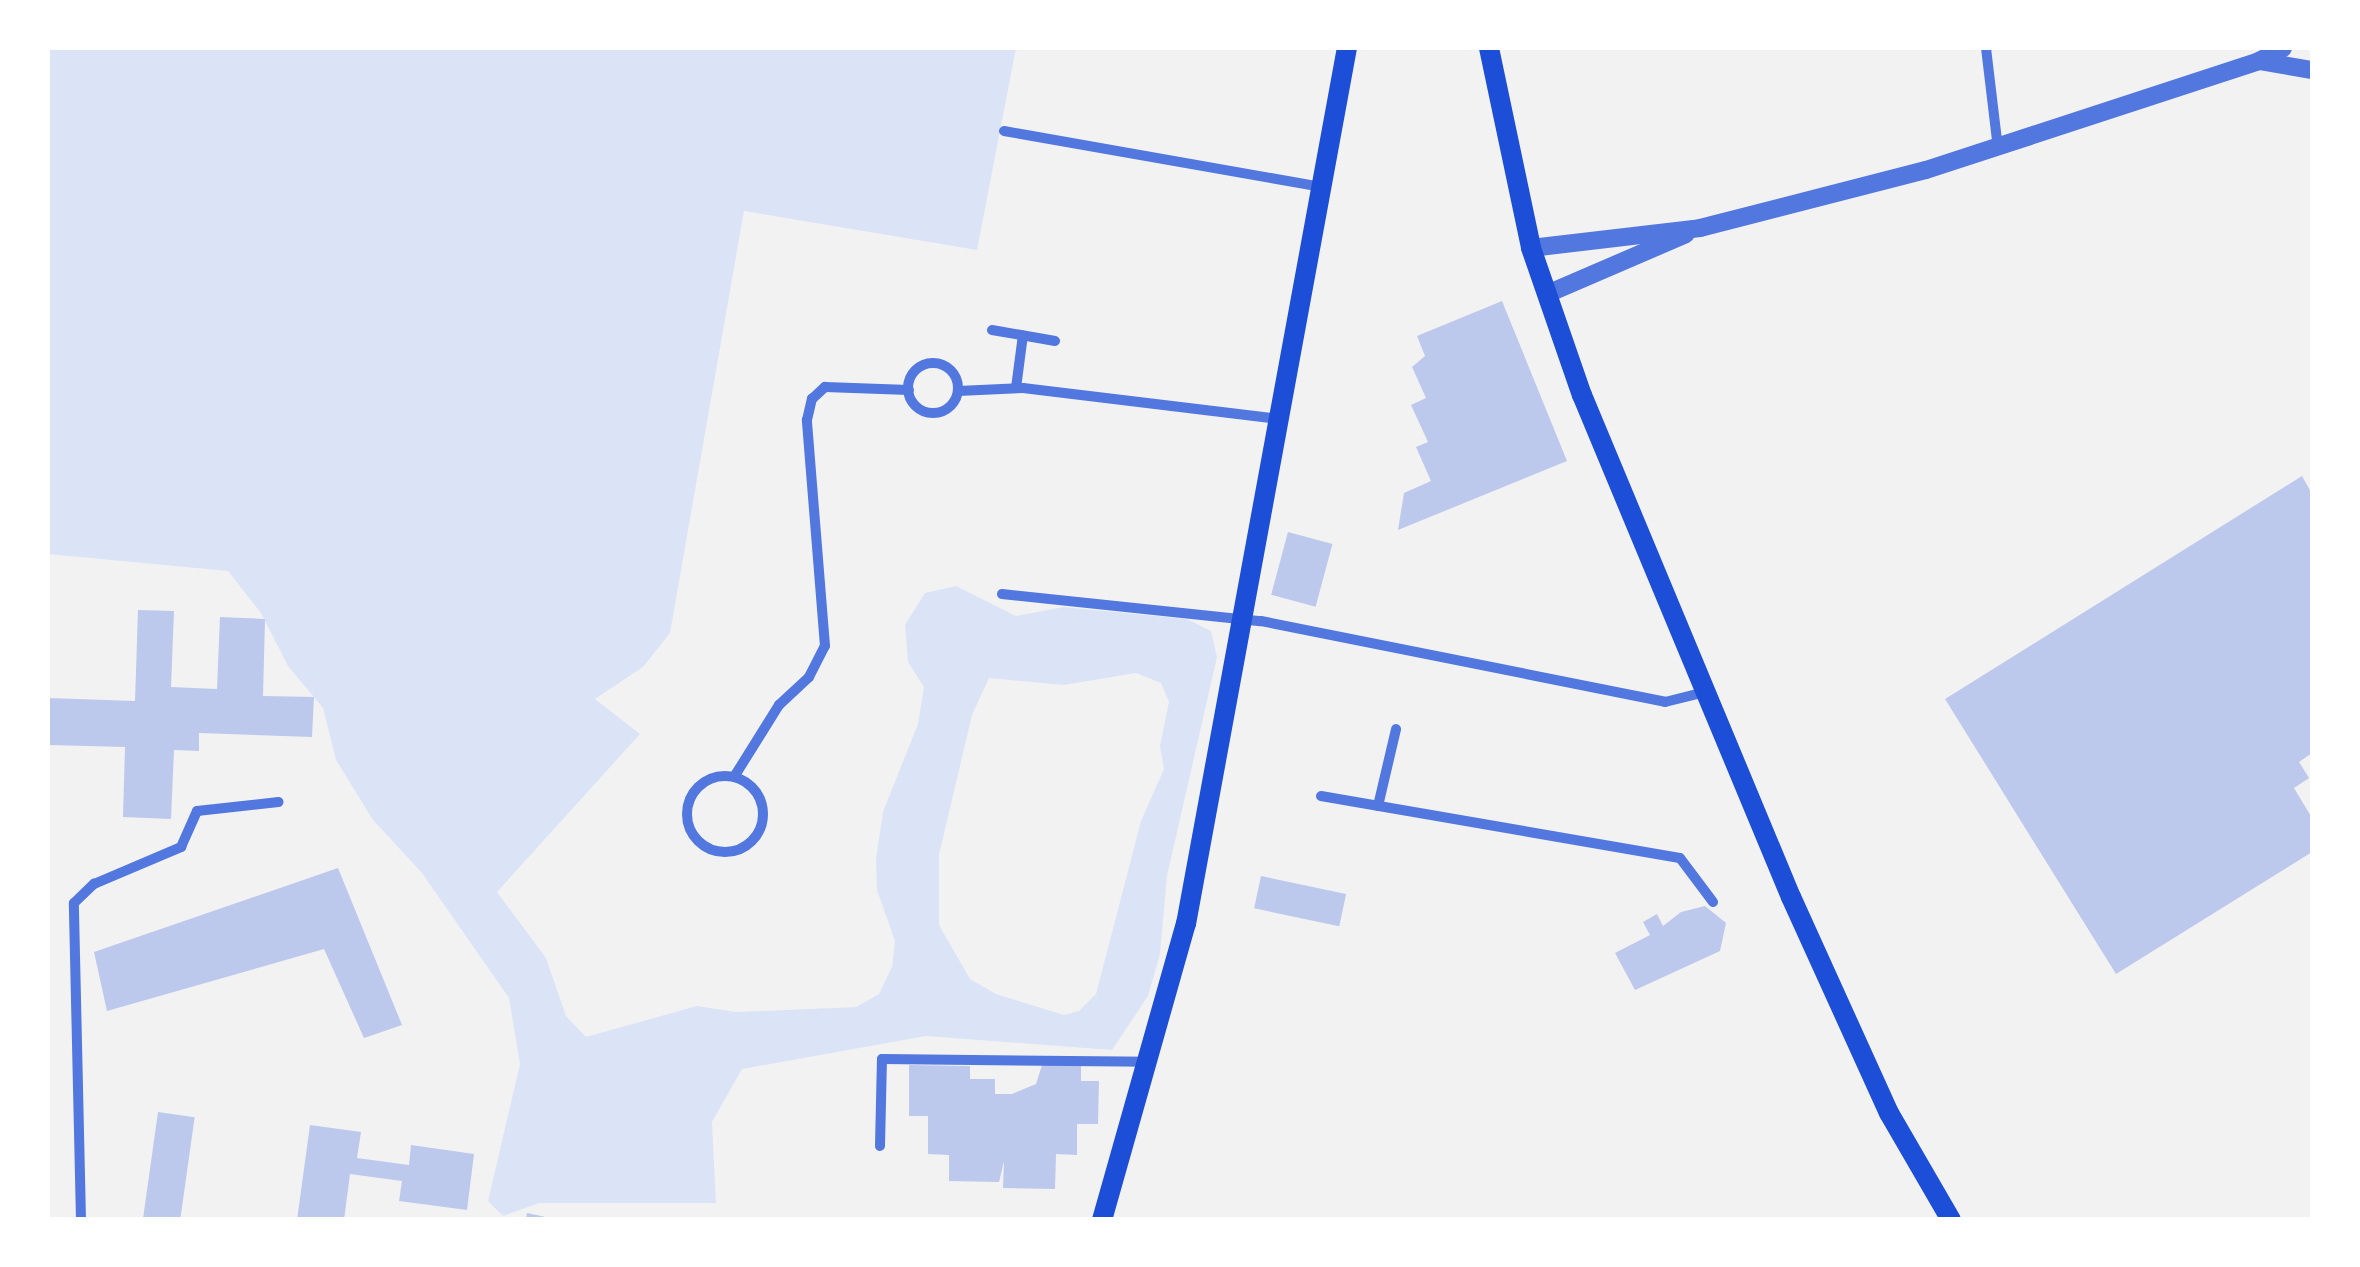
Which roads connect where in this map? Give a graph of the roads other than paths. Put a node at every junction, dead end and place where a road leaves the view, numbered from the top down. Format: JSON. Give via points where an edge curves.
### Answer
{"nodes":[{"id":1,"x":1347,"y":48,"type":"edge"},
{"id":2,"x":1489,"y":48,"type":"edge"},
{"id":3,"x":1986,"y":48,"type":"edge"},
{"id":4,"x":2283,"y":48,"type":"edge"},
{"id":5,"x":2259,"y":61,"type":"junction"},
{"id":6,"x":2312,"y":70,"type":"edge"},
{"id":7,"x":1004,"y":131,"type":"dead end"},
{"id":8,"x":1998,"y":149,"type":"junction"},
{"id":9,"x":1321,"y":188,"type":"junction"},
{"id":10,"x":1700,"y":228,"type":"junction"},
{"id":11,"x":1531,"y":248,"type":"junction"},
{"id":12,"x":1547,"y":294,"type":"junction"},
{"id":13,"x":992,"y":330,"type":"dead end"},
{"id":14,"x":1023,"y":335,"type":"junction"},
{"id":15,"x":1055,"y":340,"type":"dead end"},
{"id":16,"x":1016,"y":388,"type":"junction"},
{"id":17,"x":909,"y":390,"type":"junction"},
{"id":18,"x":958,"y":391,"type":"junction"},
{"id":19,"x":1281,"y":419,"type":"junction"},
{"id":20,"x":1002,"y":594,"type":"dead end"},
{"id":21,"x":1244,"y":618,"type":"junction"},
{"id":22,"x":1706,"y":692,"type":"junction"},
{"id":23,"x":1396,"y":729,"type":"dead end"},
{"id":24,"x":734,"y":777,"type":"junction"},
{"id":25,"x":1322,"y":796,"type":"dead end"},
{"id":26,"x":279,"y":802,"type":"dead end"},
{"id":27,"x":1378,"y":806,"type":"junction"},
{"id":28,"x":1714,"y":902,"type":"dead end"},
{"id":29,"x":1150,"y":1063,"type":"junction"},
{"id":30,"x":880,"y":1146,"type":"dead end"},
{"id":31,"x":80,"y":1220,"type":"edge"},
{"id":32,"x":1102,"y":1220,"type":"edge"},
{"id":33,"x":1952,"y":1220,"type":"edge"}],
"edges":[{"from":1,"to":9,"type":"main road"},
{"from":2,"to":11,"type":"main road"},
{"from":3,"to":8,"type":"street"},
{"from":4,"to":5,"type":"street"},
{"from":5,"to":6,"type":"street"},
{"from":5,"to":8,"type":"street"},
{"from":7,"to":9,"type":"street"},
{"from":8,"to":10,"type":"street"},
{"from":9,"to":19,"type":"main road"},
{"from":10,"to":11,"type":"street"},
{"from":10,"to":12,"type":"street"},
{"from":11,"to":12,"type":"main road"},
{"from":12,"to":22,"type":"main road"},
{"from":13,"to":14,"type":"street"},
{"from":14,"to":15,"type":"street"},
{"from":14,"to":16,"type":"street"},
{"from":16,"to":18,"type":"street"},
{"from":16,"to":19,"type":"street"},
{"from":17,"to":18,"type":"street","via":[[914,404],[928,412],[944,410]]},
{"from":17,"to":18,"type":"street","via":[[912,374],[934,363],[949,368]]},
{"from":17,"to":24,"type":"street","via":[[825,387],[812,399],[807,420],[825,646]]},
{"from":19,"to":21,"type":"main road"},
{"from":20,"to":21,"type":"street"},
{"from":21,"to":22,"type":"street","via":[[1665,702]]},
{"from":21,"to":29,"type":"main road","via":[[1184,936]]},
{"from":22,"to":33,"type":"main road","via":[[1889,1113]]},
{"from":23,"to":27,"type":"street"},
{"from":24,"to":24,"type":"street","via":[[754,790],[761,825],[736,850],[712,850],[692,834],[687,809],[698,787]]},
{"from":25,"to":27,"type":"street"},
{"from":26,"to":31,"type":"street","via":[[197,812],[181,847],[94,884],[74,903]]},
{"from":27,"to":28,"type":"street","via":[[1680,858]]},
{"from":29,"to":30,"type":"street","via":[[882,1059]]},
{"from":29,"to":32,"type":"main road"}]}
